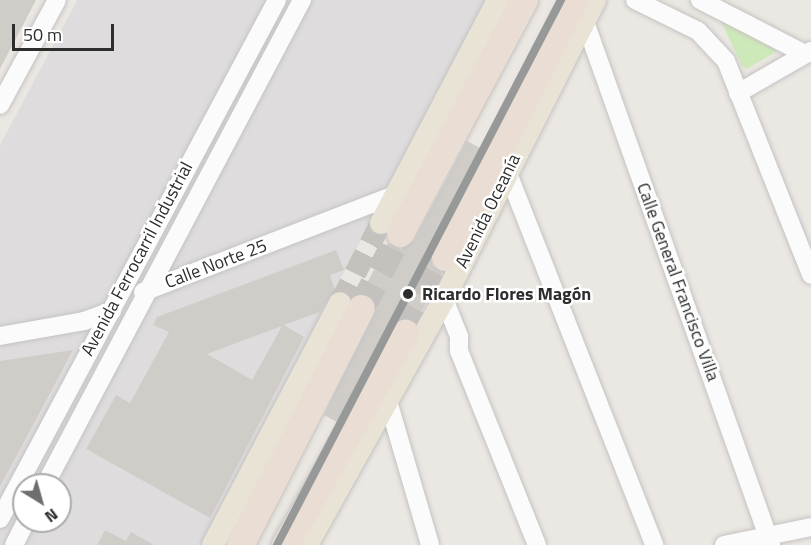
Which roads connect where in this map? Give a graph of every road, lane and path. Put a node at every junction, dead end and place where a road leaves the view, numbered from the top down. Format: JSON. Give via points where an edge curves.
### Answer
{"nodes":[{"id":1,"x":57,"y":0,"type":"edge"},
{"id":2,"x":277,"y":0,"type":"edge"},
{"id":3,"x":302,"y":0,"type":"edge"},
{"id":4,"x":498,"y":0,"type":"edge"},
{"id":5,"x":524,"y":0,"type":"edge"},
{"id":6,"x":635,"y":0,"type":"edge"},
{"id":7,"x":700,"y":0,"type":"edge"},
{"id":8,"x":584,"y":6,"type":"edge"},
{"id":9,"x":808,"y":53,"type":"edge"},
{"id":10,"x":738,"y":93,"type":"junction"},
{"id":11,"x":467,"y":104,"type":"junction"},
{"id":12,"x":0,"y":105,"type":"edge"},
{"id":13,"x":424,"y":145,"type":"junction"},
{"id":14,"x":507,"y":171,"type":"junction"},
{"id":15,"x":397,"y":194,"type":"junction"},
{"id":16,"x":391,"y":228,"type":"joint"},
{"id":17,"x":445,"y":257,"type":"tunnel mouth"},
{"id":18,"x":811,"y":275,"type":"edge"},
{"id":19,"x":146,"y":291,"type":"junction"},
{"id":20,"x":444,"y":299,"type":"junction"},
{"id":21,"x":350,"y":306,"type":"joint"},
{"id":22,"x":107,"y":314,"type":"junction"},
{"id":23,"x":405,"y":333,"type":"tunnel mouth"},
{"id":24,"x":0,"y":336,"type":"edge"},
{"id":25,"x":388,"y":401,"type":"junction"},
{"id":26,"x":51,"y":473,"type":"edge"},
{"id":27,"x":0,"y":519,"type":"edge"},
{"id":28,"x":811,"y":527,"type":"edge"},
{"id":29,"x":770,"y":541,"type":"edge"},
{"id":30,"x":213,"y":545,"type":"edge"},
{"id":31,"x":240,"y":545,"type":"edge"},
{"id":32,"x":285,"y":545,"type":"edge"},
{"id":33,"x":307,"y":545,"type":"edge"},
{"id":34,"x":430,"y":545,"type":"edge"},
{"id":35,"x":537,"y":545,"type":"edge"},
{"id":36,"x":654,"y":545,"type":"edge"},
{"id":37,"x":724,"y":545,"type":"edge"}],
"edges":[{"from":1,"to":12,"type":"street"},
{"from":2,"to":22,"type":"street","name":"Avenida Ferrocarril Industrial"},
{"from":3,"to":19,"type":"street","name":"Avenida Ferrocarril Industrial"},
{"from":4,"to":13,"type":"main road"},
{"from":5,"to":11,"type":"highway"},
{"from":6,"to":10,"type":"street","via":[[698,31],[716,46]]},
{"from":7,"to":9,"type":"street"},
{"from":8,"to":14,"type":"main road","name":"Avenida Oceanía"},
{"from":8,"to":17,"type":"highway","name":"Avenida Oceanía"},
{"from":8,"to":29,"type":"street","name":"Calle General Francisco Villa"},
{"from":9,"to":10,"type":"street"},
{"from":10,"to":18,"type":"street"},
{"from":11,"to":13,"type":"highway"},
{"from":11,"to":16,"type":"highway"},
{"from":13,"to":15,"type":"main road"},
{"from":14,"to":20,"type":"main road","name":"Avenida Oceanía"},
{"from":14,"to":36,"type":"street"},
{"from":15,"to":16,"type":"main road"},
{"from":15,"to":19,"type":"street","name":"Calle Norte 25"},
{"from":19,"to":22,"type":"street","name":"Calle Norte 25"},
{"from":19,"to":26,"type":"street","name":"Avenida Ferrocarril Industrial"},
{"from":20,"to":25,"type":"main road","name":"Avenida Oceanía"},
{"from":20,"to":35,"type":"street","via":[[459,336],[459,351]]},
{"from":21,"to":30,"type":"main road"},
{"from":21,"to":31,"type":"highway"},
{"from":22,"to":24,"type":"street","name":"Calle Norte 25"},
{"from":22,"to":27,"type":"street","name":"Avenida Ferrocarril Industrial"},
{"from":23,"to":32,"type":"highway"},
{"from":25,"to":33,"type":"main road","name":"Avenida Oceanía"},
{"from":25,"to":34,"type":"street"},
{"from":28,"to":29,"type":"street"},
{"from":29,"to":37,"type":"street"}]}
